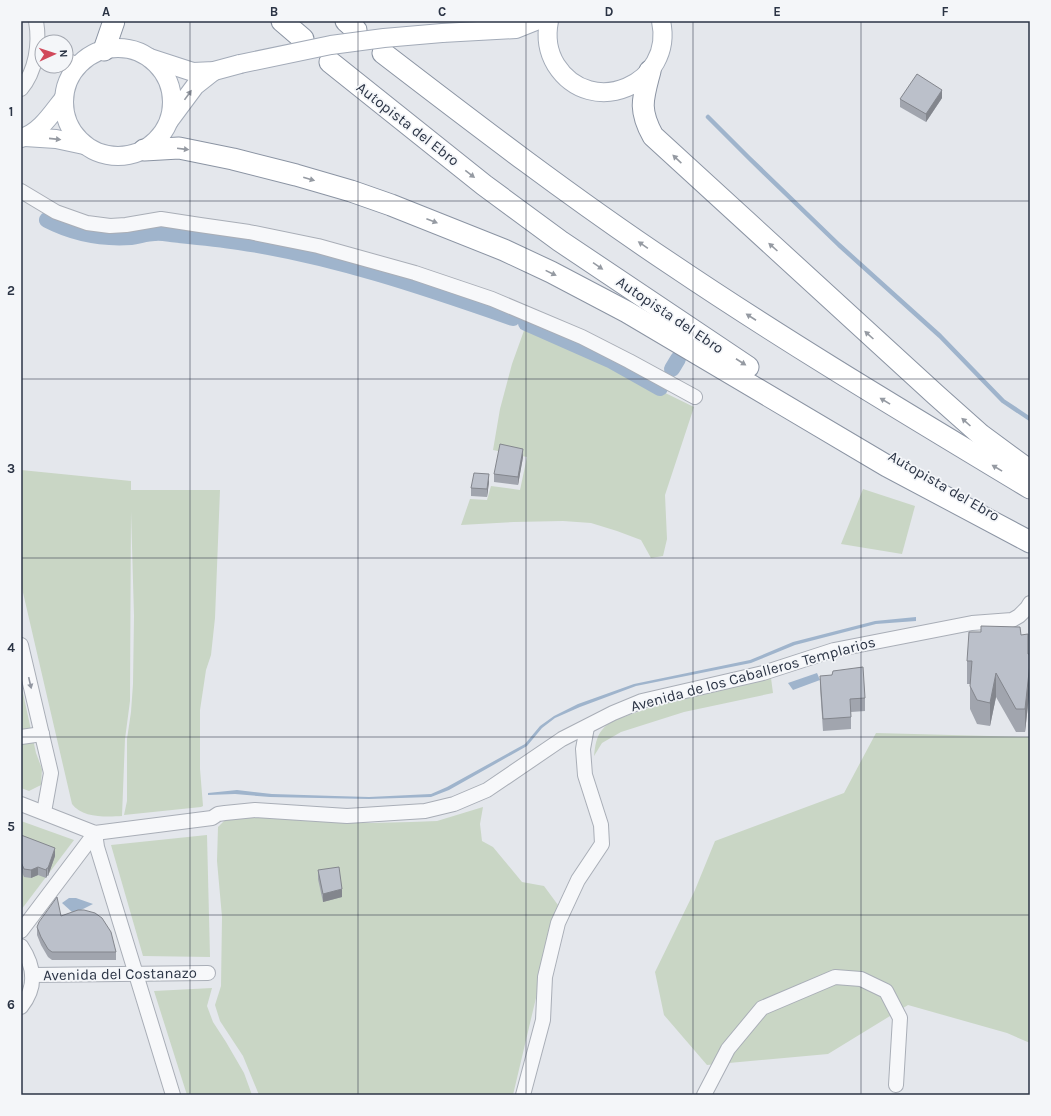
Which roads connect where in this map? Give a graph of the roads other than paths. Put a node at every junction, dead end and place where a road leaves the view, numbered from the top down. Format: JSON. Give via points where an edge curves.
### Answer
{"nodes":[{"id":1,"x":36,"y":21,"type":"edge"},
{"id":2,"x":114,"y":21,"type":"edge"},
{"id":3,"x":282,"y":21,"type":"edge"},
{"id":4,"x":536,"y":21,"type":"edge"},
{"id":5,"x":549,"y":21,"type":"edge"},
{"id":6,"x":663,"y":23,"type":"edge"},
{"id":7,"x":516,"y":29,"type":"junction"},
{"id":8,"x":38,"y":34,"type":"edge"},
{"id":9,"x":303,"y":40,"type":"dead end"},
{"id":10,"x":548,"y":43,"type":"junction"},
{"id":11,"x":104,"y":50,"type":"junction"},
{"id":12,"x":383,"y":53,"type":"dead end"},
{"id":13,"x":148,"y":57,"type":"junction"},
{"id":14,"x":74,"y":62,"type":"edge"},
{"id":15,"x":330,"y":62,"type":"dead end"},
{"id":16,"x":34,"y":64,"type":"edge"},
{"id":17,"x":650,"y":70,"type":"junction"},
{"id":18,"x":214,"y":71,"type":"junction"},
{"id":19,"x":71,"y":74,"type":"edge"},
{"id":20,"x":21,"y":89,"type":"edge"},
{"id":21,"x":64,"y":98,"type":"junction"},
{"id":22,"x":168,"y":123,"type":"junction"},
{"id":23,"x":23,"y":138,"type":"edge"},
{"id":24,"x":84,"y":145,"type":"junction"},
{"id":25,"x":144,"y":150,"type":"junction"},
{"id":26,"x":21,"y":191,"type":"edge"},
{"id":27,"x":695,"y":397,"type":"dead end"},
{"id":28,"x":1030,"y":471,"type":"edge"},
{"id":29,"x":1030,"y":488,"type":"edge"},
{"id":30,"x":1030,"y":536,"type":"edge"},
{"id":31,"x":1030,"y":542,"type":"edge"},
{"id":32,"x":1030,"y":603,"type":"edge"},
{"id":33,"x":21,"y":645,"type":"edge"},
{"id":34,"x":587,"y":727,"type":"junction"},
{"id":35,"x":42,"y":734,"type":"junction"},
{"id":36,"x":21,"y":737,"type":"edge"},
{"id":37,"x":21,"y":804,"type":"edge"},
{"id":38,"x":44,"y":812,"type":"junction"},
{"id":39,"x":95,"y":833,"type":"junction"},
{"id":40,"x":21,"y":931,"type":"edge"},
{"id":41,"x":21,"y":946,"type":"edge"},
{"id":42,"x":208,"y":973,"type":"dead end"},
{"id":43,"x":135,"y":974,"type":"junction"},
{"id":44,"x":32,"y":975,"type":"junction"},
{"id":45,"x":21,"y":1006,"type":"edge"},
{"id":46,"x":896,"y":1085,"type":"dead end"},
{"id":47,"x":173,"y":1095,"type":"edge"},
{"id":48,"x":523,"y":1095,"type":"edge"},
{"id":49,"x":704,"y":1095,"type":"edge"}],
"edges":[{"from":1,"to":8,"type":"street"},
{"from":2,"to":11,"type":"highway"},
{"from":3,"to":9,"type":"highway"},
{"from":4,"to":7,"type":"main road"},
{"from":5,"to":10,"type":"main road"},
{"from":6,"to":17,"type":"main road","via":[[661,50]]},
{"from":7,"to":10,"type":"main road"},
{"from":7,"to":18,"type":"main road","bridge":true,"via":[[384,38],[332,45]]},
{"from":10,"to":17,"type":"main road","via":[[553,61],[560,71],[588,90],[622,90],[642,79]]},
{"from":11,"to":13,"type":"main road","via":[[134,50]]},
{"from":11,"to":14,"type":"main road"},
{"from":29,"to":12,"type":"highway","one_way":true,"via":[[822,362],[669,263],[500,142]]},
{"from":13,"to":18,"type":"main road","via":[[193,72]]},
{"from":13,"to":22,"type":"main road","via":[[167,79],[172,108]]},
{"from":15,"to":30,"type":"highway","name":"Autopista del Ebro","one_way":true,"via":[[484,185],[635,292],[792,395]]},
{"from":16,"to":20,"type":"street","via":[[26,84]]},
{"from":28,"to":17,"type":"highway","one_way":true,"via":[[981,435],[653,136],[643,111],[643,97]]},
{"from":22,"to":18,"type":"main road","one_way":true,"via":[[195,86]]},
{"from":19,"to":21,"type":"main road"},
{"from":21,"to":23,"type":"main road","via":[[39,127]]},
{"from":21,"to":24,"type":"main road","via":[[68,124]]},
{"from":22,"to":25,"type":"main road","via":[[158,139]]},
{"from":23,"to":24,"type":"main road","one_way":true,"via":[[56,139]]},
{"from":24,"to":25,"type":"main road","via":[[107,156],[120,157]]},
{"from":25,"to":31,"type":"highway","one_way":true,"via":[[179,148],[296,175],[391,205],[504,250],[627,312],[887,466]]},
{"from":26,"to":27,"type":"street","via":[[56,212],[88,222],[110,226],[161,219],[249,232],[318,246],[415,272],[492,298],[582,337]]},
{"from":32,"to":34,"type":"street","name":"Avenida de los Caballeros Templarios","via":[[1012,620],[972,623],[834,650],[763,673],[642,701]]},
{"from":33,"to":35,"type":"street","one_way":true},
{"from":34,"to":39,"type":"street","name":"Avenida de los Caballeros Templarios","via":[[562,739],[487,790],[454,804],[425,811],[347,816],[255,810]]},
{"from":34,"to":48,"type":"street","via":[[582,749],[585,775],[601,825],[602,844],[578,880],[558,923],[545,977],[543,1020]]},
{"from":35,"to":36,"type":"street"},
{"from":35,"to":38,"type":"street","via":[[51,773]]},
{"from":37,"to":38,"type":"street","name":"Avenida de los Caballeros Templarios"},
{"from":38,"to":39,"type":"street","name":"Avenida de los Caballeros Templarios"},
{"from":39,"to":40,"type":"street"},
{"from":39,"to":43,"type":"street","via":[[97,848]]},
{"from":41,"to":44,"type":"street","via":[[30,962]]},
{"from":42,"to":43,"type":"street","name":"Avenida del Costanazo"},
{"from":43,"to":44,"type":"street","name":"Avenida del Costanazo"},
{"from":43,"to":47,"type":"street"},
{"from":44,"to":45,"type":"street","via":[[33,981],[28,998]]},
{"from":46,"to":49,"type":"street","via":[[900,1018],[886,991],[861,979],[835,977],[762,1008],[728,1049]]}]}
